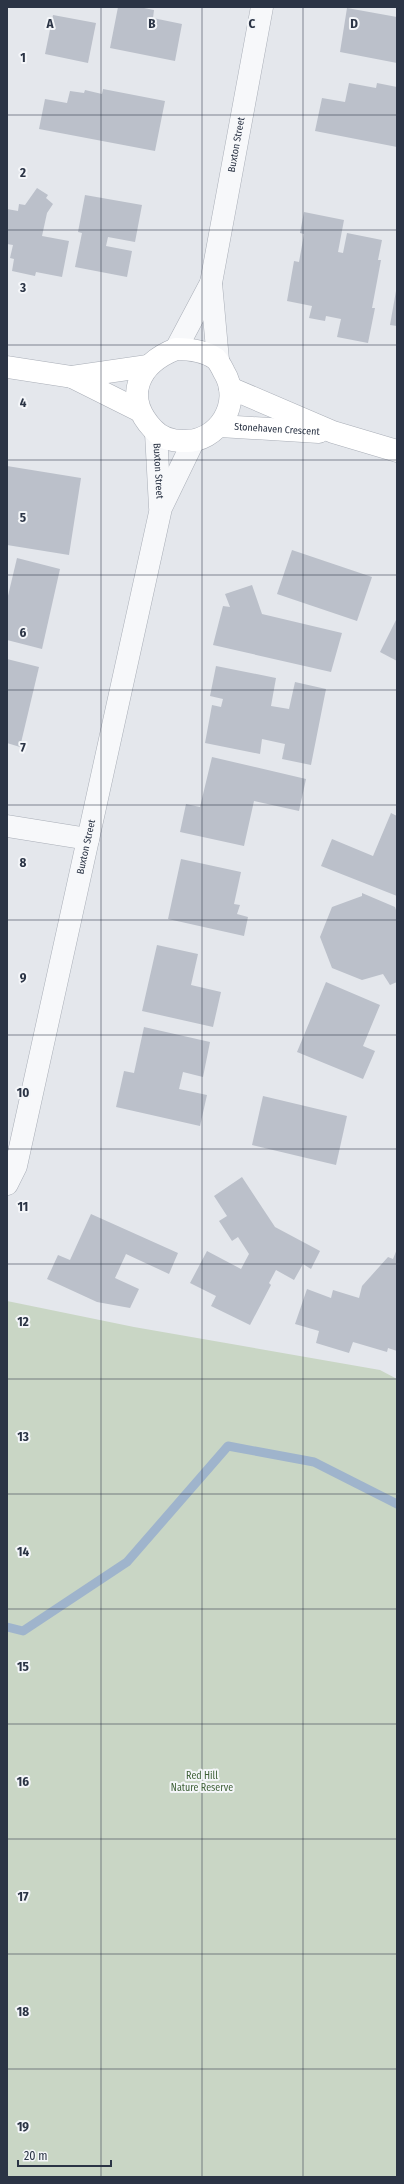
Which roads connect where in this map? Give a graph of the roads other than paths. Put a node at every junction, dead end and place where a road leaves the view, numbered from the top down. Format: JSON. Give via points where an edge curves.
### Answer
{"nodes":[{"id":1,"x":262,"y":7,"type":"edge"},
{"id":2,"x":211,"y":283,"type":"junction"},
{"id":3,"x":176,"y":349,"type":"junction"},
{"id":4,"x":218,"y":360,"type":"junction"},
{"id":5,"x":148,"y":366,"type":"junction"},
{"id":6,"x":7,"y":367,"type":"edge"},
{"id":7,"x":72,"y":377,"type":"junction"},
{"id":8,"x":230,"y":388,"type":"junction"},
{"id":9,"x":140,"y":411,"type":"junction"},
{"id":10,"x":220,"y":426,"type":"junction"},
{"id":11,"x":332,"y":432,"type":"junction"},
{"id":12,"x":156,"y":433,"type":"junction"},
{"id":13,"x":193,"y":442,"type":"junction"},
{"id":14,"x":397,"y":451,"type":"edge"},
{"id":15,"x":161,"y":508,"type":"junction"},
{"id":16,"x":7,"y":826,"type":"edge"},
{"id":17,"x":88,"y":839,"type":"junction"},
{"id":18,"x":7,"y":1184,"type":"edge"}],
"edges":[{"from":1,"to":2,"type":"street","name":"Buxton Street"},
{"from":2,"to":3,"type":"street","name":"Buxton Street"},
{"from":2,"to":4,"type":"street","name":"Buxton Street"},
{"from":3,"to":4,"type":"street","via":[[191,349]]},
{"from":3,"to":5,"type":"street","via":[[160,355]]},
{"from":4,"to":8,"type":"street","via":[[228,378]]},
{"from":5,"to":7,"type":"street"},
{"from":5,"to":9,"type":"street","via":[[137,390]]},
{"from":6,"to":7,"type":"street"},
{"from":7,"to":9,"type":"street"},
{"from":8,"to":10,"type":"street","via":[[228,412]]},
{"from":8,"to":11,"type":"street","name":"Stonehaven Crescent"},
{"from":9,"to":12,"type":"street"},
{"from":10,"to":11,"type":"street","name":"Stonehaven Crescent"},
{"from":10,"to":13,"type":"street","via":[[208,436]]},
{"from":11,"to":14,"type":"street","name":"Stonehaven Crescent"},
{"from":12,"to":13,"type":"street","via":[[171,441]]},
{"from":12,"to":15,"type":"street","name":"Buxton Street"},
{"from":13,"to":15,"type":"street","name":"Buxton Street"},
{"from":15,"to":17,"type":"street","name":"Buxton Street"},
{"from":16,"to":17,"type":"street"},
{"from":17,"to":18,"type":"street","name":"Buxton Street","via":[[16,1166]]}]}
